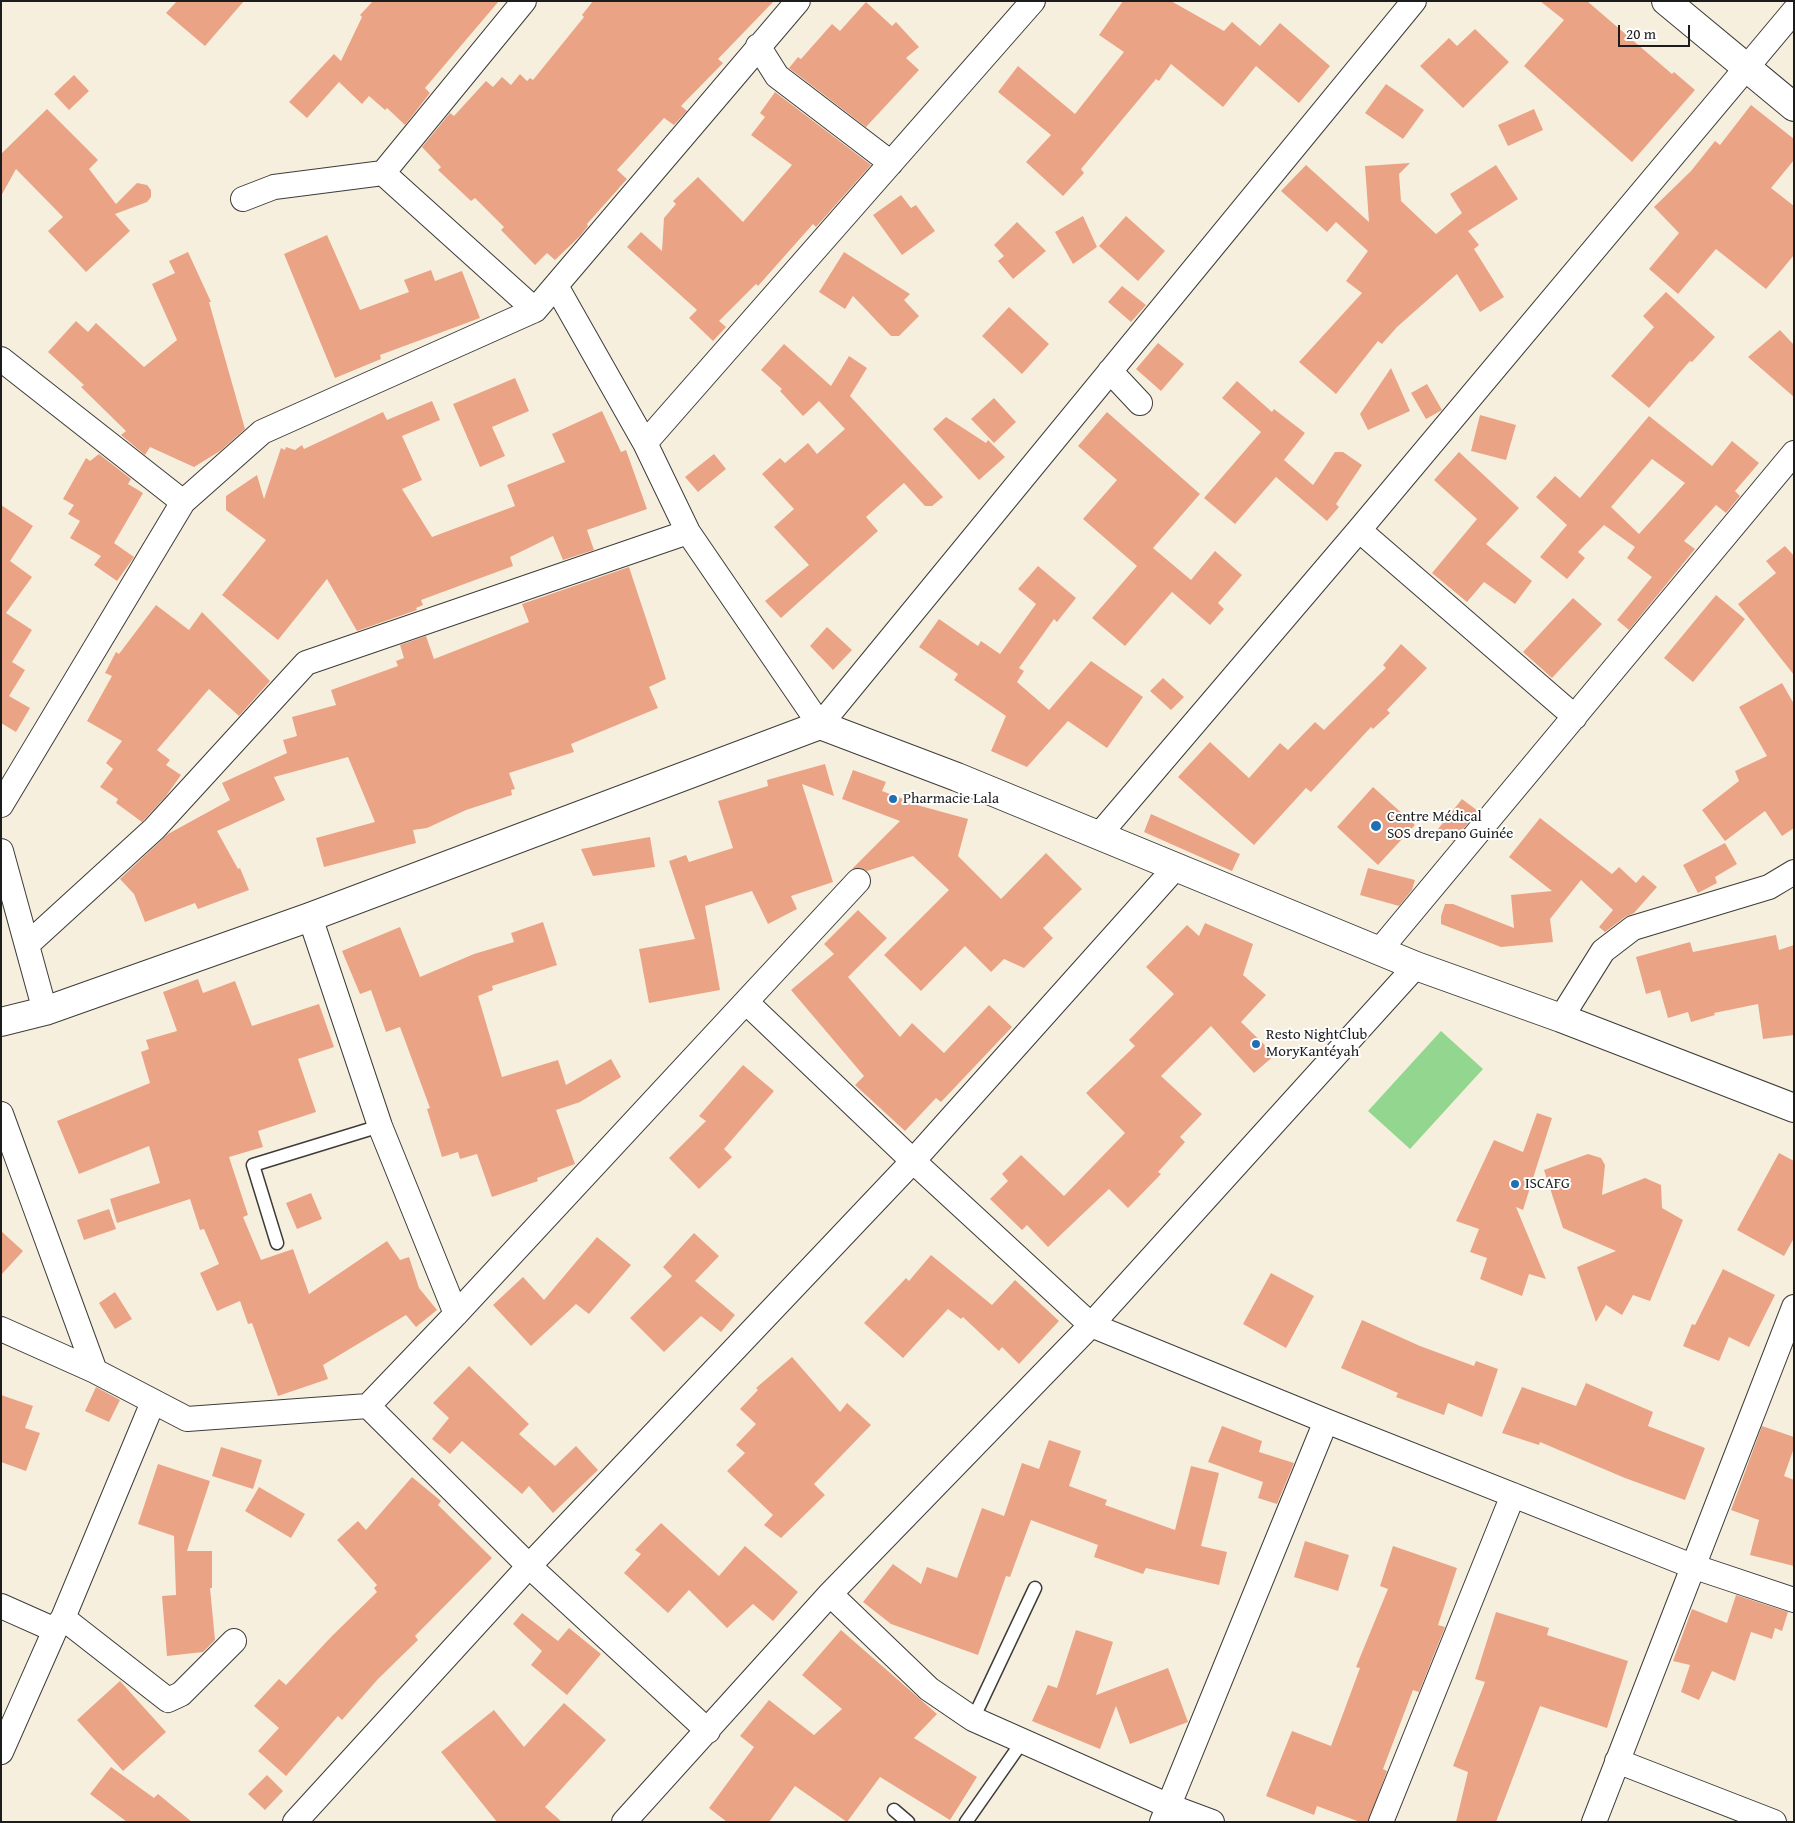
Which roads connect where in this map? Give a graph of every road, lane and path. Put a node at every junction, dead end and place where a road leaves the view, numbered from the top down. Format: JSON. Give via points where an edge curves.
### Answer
{"nodes":[{"id":1,"x":524,"y":1,"type":"edge"},
{"id":2,"x":798,"y":1,"type":"edge"},
{"id":3,"x":1032,"y":1,"type":"edge"},
{"id":4,"x":1414,"y":1,"type":"edge"},
{"id":5,"x":1666,"y":1,"type":"edge"},
{"id":6,"x":1794,"y":12,"type":"edge"},
{"id":7,"x":758,"y":46,"type":"junction"},
{"id":8,"x":1746,"y":68,"type":"junction"},
{"id":9,"x":1794,"y":108,"type":"edge"},
{"id":10,"x":891,"y":163,"type":"junction"},
{"id":11,"x":383,"y":173,"type":"junction"},
{"id":12,"x":243,"y":199,"type":"dead end"},
{"id":13,"x":556,"y":286,"type":"junction"},
{"id":14,"x":535,"y":310,"type":"junction"},
{"id":15,"x":1,"y":359,"type":"edge"},
{"id":16,"x":1110,"y":371,"type":"junction"},
{"id":17,"x":1140,"y":403,"type":"dead end"},
{"id":18,"x":645,"y":443,"type":"junction"},
{"id":19,"x":1794,"y":453,"type":"edge"},
{"id":20,"x":183,"y":502,"type":"junction"},
{"id":21,"x":1359,"y":530,"type":"junction"},
{"id":22,"x":688,"y":532,"type":"junction"},
{"id":23,"x":1575,"y":717,"type":"junction"},
{"id":24,"x":820,"y":725,"type":"junction"},
{"id":25,"x":1,"y":805,"type":"edge"},
{"id":26,"x":1099,"y":835,"type":"junction"},
{"id":27,"x":1,"y":851,"type":"edge"},
{"id":28,"x":1176,"y":867,"type":"junction"},
{"id":29,"x":1794,"y":872,"type":"edge"},
{"id":30,"x":858,"y":881,"type":"dead end"},
{"id":31,"x":310,"y":917,"type":"junction"},
{"id":32,"x":28,"y":944,"type":"junction"},
{"id":33,"x":1379,"y":951,"type":"junction"},
{"id":34,"x":1416,"y":966,"type":"junction"},
{"id":35,"x":746,"y":1002,"type":"junction"},
{"id":36,"x":45,"y":1011,"type":"junction"},
{"id":37,"x":1561,"y":1018,"type":"junction"},
{"id":38,"x":1,"y":1022,"type":"edge"},
{"id":39,"x":1794,"y":1108,"type":"edge"},
{"id":40,"x":1,"y":1114,"type":"edge"},
{"id":41,"x":380,"y":1126,"type":"junction"},
{"id":42,"x":913,"y":1161,"type":"junction"},
{"id":43,"x":277,"y":1243,"type":"dead end"},
{"id":44,"x":1794,"y":1307,"type":"edge"},
{"id":45,"x":456,"y":1314,"type":"junction"},
{"id":46,"x":1092,"y":1325,"type":"junction"},
{"id":47,"x":1,"y":1329,"type":"edge"},
{"id":48,"x":95,"y":1372,"type":"junction"},
{"id":49,"x":153,"y":1402,"type":"junction"},
{"id":50,"x":368,"y":1406,"type":"junction"},
{"id":51,"x":1326,"y":1421,"type":"junction"},
{"id":52,"x":1513,"y":1495,"type":"junction"},
{"id":53,"x":529,"y":1566,"type":"junction"},
{"id":54,"x":1692,"y":1566,"type":"junction"},
{"id":55,"x":1035,"y":1588,"type":"dead end"},
{"id":56,"x":830,"y":1594,"type":"junction"},
{"id":57,"x":1794,"y":1600,"type":"edge"},
{"id":58,"x":1,"y":1606,"type":"edge"},
{"id":59,"x":59,"y":1624,"type":"junction"},
{"id":60,"x":234,"y":1641,"type":"dead end"},
{"id":61,"x":973,"y":1719,"type":"junction"},
{"id":62,"x":708,"y":1731,"type":"junction"},
{"id":63,"x":1022,"y":1742,"type":"junction"},
{"id":64,"x":1,"y":1752,"type":"edge"},
{"id":65,"x":1617,"y":1761,"type":"junction"},
{"id":66,"x":894,"y":1810,"type":"dead end"},
{"id":67,"x":1165,"y":1814,"type":"edge"},
{"id":68,"x":295,"y":1822,"type":"edge"},
{"id":69,"x":624,"y":1822,"type":"edge"},
{"id":70,"x":908,"y":1822,"type":"edge"},
{"id":71,"x":966,"y":1822,"type":"edge"},
{"id":72,"x":1212,"y":1822,"type":"edge"},
{"id":73,"x":1381,"y":1822,"type":"edge"},
{"id":74,"x":1594,"y":1822,"type":"edge"},
{"id":75,"x":1774,"y":1822,"type":"edge"}],
"edges":[{"from":1,"to":11,"type":"street"},
{"from":2,"to":7,"type":"street"},
{"from":3,"to":10,"type":"street"},
{"from":4,"to":16,"type":"street"},
{"from":5,"to":8,"type":"street"},
{"from":6,"to":8,"type":"street"},
{"from":7,"to":10,"type":"street","via":[[777,76]]},
{"from":7,"to":13,"type":"street"},
{"from":8,"to":9,"type":"street"},
{"from":8,"to":21,"type":"street"},
{"from":10,"to":18,"type":"street"},
{"from":11,"to":12,"type":"street","via":[[274,187]]},
{"from":11,"to":14,"type":"street"},
{"from":13,"to":14,"type":"street"},
{"from":13,"to":18,"type":"street"},
{"from":14,"to":20,"type":"street","via":[[262,432]]},
{"from":15,"to":20,"type":"street"},
{"from":16,"to":17,"type":"street"},
{"from":16,"to":24,"type":"street"},
{"from":18,"to":22,"type":"street"},
{"from":19,"to":23,"type":"street"},
{"from":20,"to":25,"type":"street"},
{"from":21,"to":23,"type":"street"},
{"from":21,"to":26,"type":"street"},
{"from":22,"to":24,"type":"street"},
{"from":22,"to":32,"type":"street","via":[[306,663],[154,829]]},
{"from":23,"to":33,"type":"street"},
{"from":24,"to":26,"type":"street"},
{"from":24,"to":31,"type":"street"},
{"from":26,"to":28,"type":"street"},
{"from":27,"to":32,"type":"street"},
{"from":28,"to":33,"type":"street"},
{"from":28,"to":42,"type":"street"},
{"from":29,"to":37,"type":"street","via":[[1769,887],[1633,928],[1603,950]]},
{"from":30,"to":35,"type":"street"},
{"from":31,"to":36,"type":"street"},
{"from":31,"to":41,"type":"street"},
{"from":32,"to":36,"type":"street"},
{"from":33,"to":34,"type":"street"},
{"from":34,"to":37,"type":"street"},
{"from":34,"to":46,"type":"street"},
{"from":35,"to":42,"type":"street"},
{"from":35,"to":45,"type":"street"},
{"from":36,"to":38,"type":"street"},
{"from":37,"to":39,"type":"street"},
{"from":40,"to":48,"type":"street"},
{"from":41,"to":43,"type":"lane","via":[[253,1165]]},
{"from":41,"to":45,"type":"street"},
{"from":42,"to":46,"type":"street"},
{"from":42,"to":53,"type":"street"},
{"from":44,"to":54,"type":"street"},
{"from":45,"to":50,"type":"street"},
{"from":46,"to":51,"type":"street"},
{"from":46,"to":56,"type":"street"},
{"from":47,"to":48,"type":"street"},
{"from":48,"to":49,"type":"street"},
{"from":49,"to":50,"type":"street","via":[[187,1419]]},
{"from":49,"to":59,"type":"street"},
{"from":50,"to":53,"type":"street"},
{"from":51,"to":52,"type":"street"},
{"from":51,"to":67,"type":"street"},
{"from":52,"to":54,"type":"street"},
{"from":52,"to":73,"type":"street"},
{"from":53,"to":62,"type":"street"},
{"from":53,"to":68,"type":"street"},
{"from":54,"to":57,"type":"street"},
{"from":54,"to":65,"type":"street"},
{"from":55,"to":61,"type":"lane"},
{"from":56,"to":61,"type":"street","via":[[929,1690]]},
{"from":56,"to":62,"type":"street"},
{"from":58,"to":59,"type":"street"},
{"from":59,"to":60,"type":"street","via":[[168,1700],[182,1694]]},
{"from":59,"to":64,"type":"street"},
{"from":61,"to":63,"type":"street"},
{"from":62,"to":69,"type":"street"},
{"from":63,"to":67,"type":"street"},
{"from":63,"to":71,"type":"lane"},
{"from":65,"to":74,"type":"street"},
{"from":65,"to":75,"type":"street"},
{"from":66,"to":70,"type":"lane"},
{"from":67,"to":72,"type":"street"}]}
